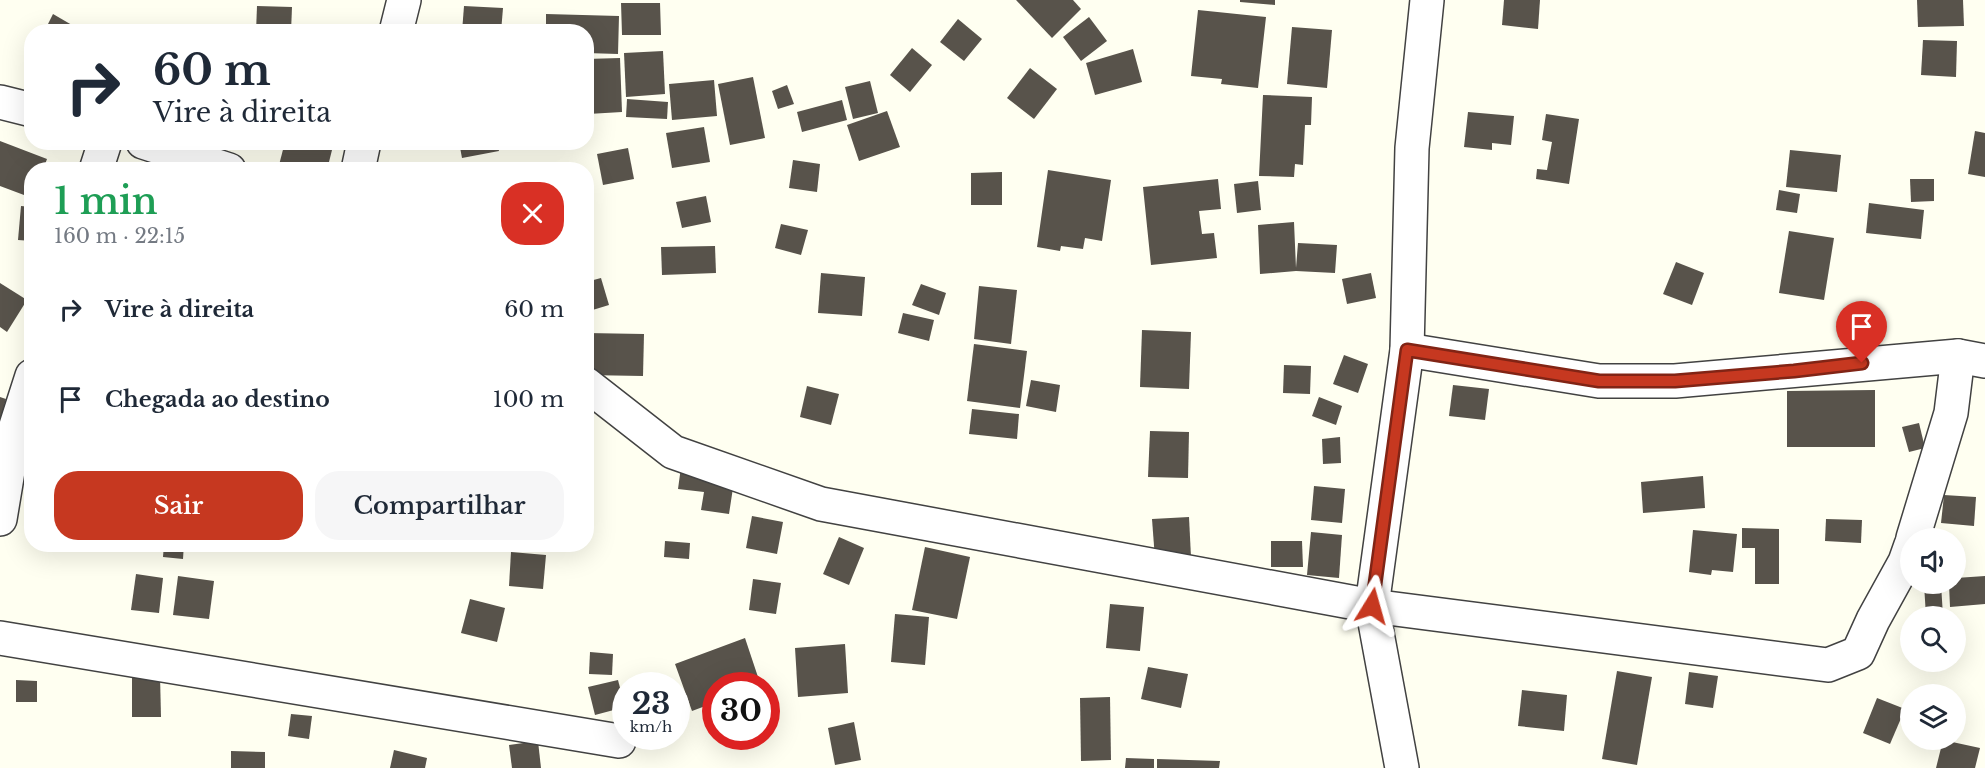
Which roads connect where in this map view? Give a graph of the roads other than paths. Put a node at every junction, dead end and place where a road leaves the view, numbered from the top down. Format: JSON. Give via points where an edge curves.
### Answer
{"nodes":[{"id":1,"x":404,"y":0,"type":"edge"},
{"id":2,"x":1427,"y":0,"type":"edge"},
{"id":3,"x":398,"y":24,"type":"edge"},
{"id":4,"x":0,"y":102,"type":"edge"},
{"id":5,"x":24,"y":108,"type":"edge"},
{"id":6,"x":168,"y":150,"type":"edge"},
{"id":7,"x":204,"y":162,"type":"edge"},
{"id":8,"x":1407,"y":350,"type":"junction"},
{"id":9,"x":1971,"y":358,"type":"edge"},
{"id":10,"x":594,"y":390,"type":"edge"},
{"id":11,"x":24,"y":401,"type":"edge"},
{"id":12,"x":0,"y":519,"type":"edge"},
{"id":13,"x":1916,"y":528,"type":"edge"},
{"id":14,"x":1900,"y":571,"type":"edge"},
{"id":15,"x":1372,"y":606,"type":"junction"},
{"id":16,"x":0,"y":638,"type":"edge"},
{"id":17,"x":612,"y":740,"type":"edge"},
{"id":18,"x":1402,"y":768,"type":"edge"}],
"edges":[{"from":1,"to":3,"type":"street"},
{"from":2,"to":8,"type":"street","via":[[1412,148]]},
{"from":4,"to":5,"type":"street"},
{"from":6,"to":7,"type":"street"},
{"from":8,"to":9,"type":"street","via":[[1599,381],[1675,381]]},
{"from":8,"to":15,"type":"street"},
{"from":9,"to":13,"type":"street"},
{"from":10,"to":15,"type":"street","via":[[673,452],[821,504]]},
{"from":11,"to":12,"type":"street","via":[[15,429]]},
{"from":14,"to":15,"type":"street","via":[[1858,653],[1827,665]]},
{"from":15,"to":18,"type":"street"},
{"from":16,"to":17,"type":"street"}]}
